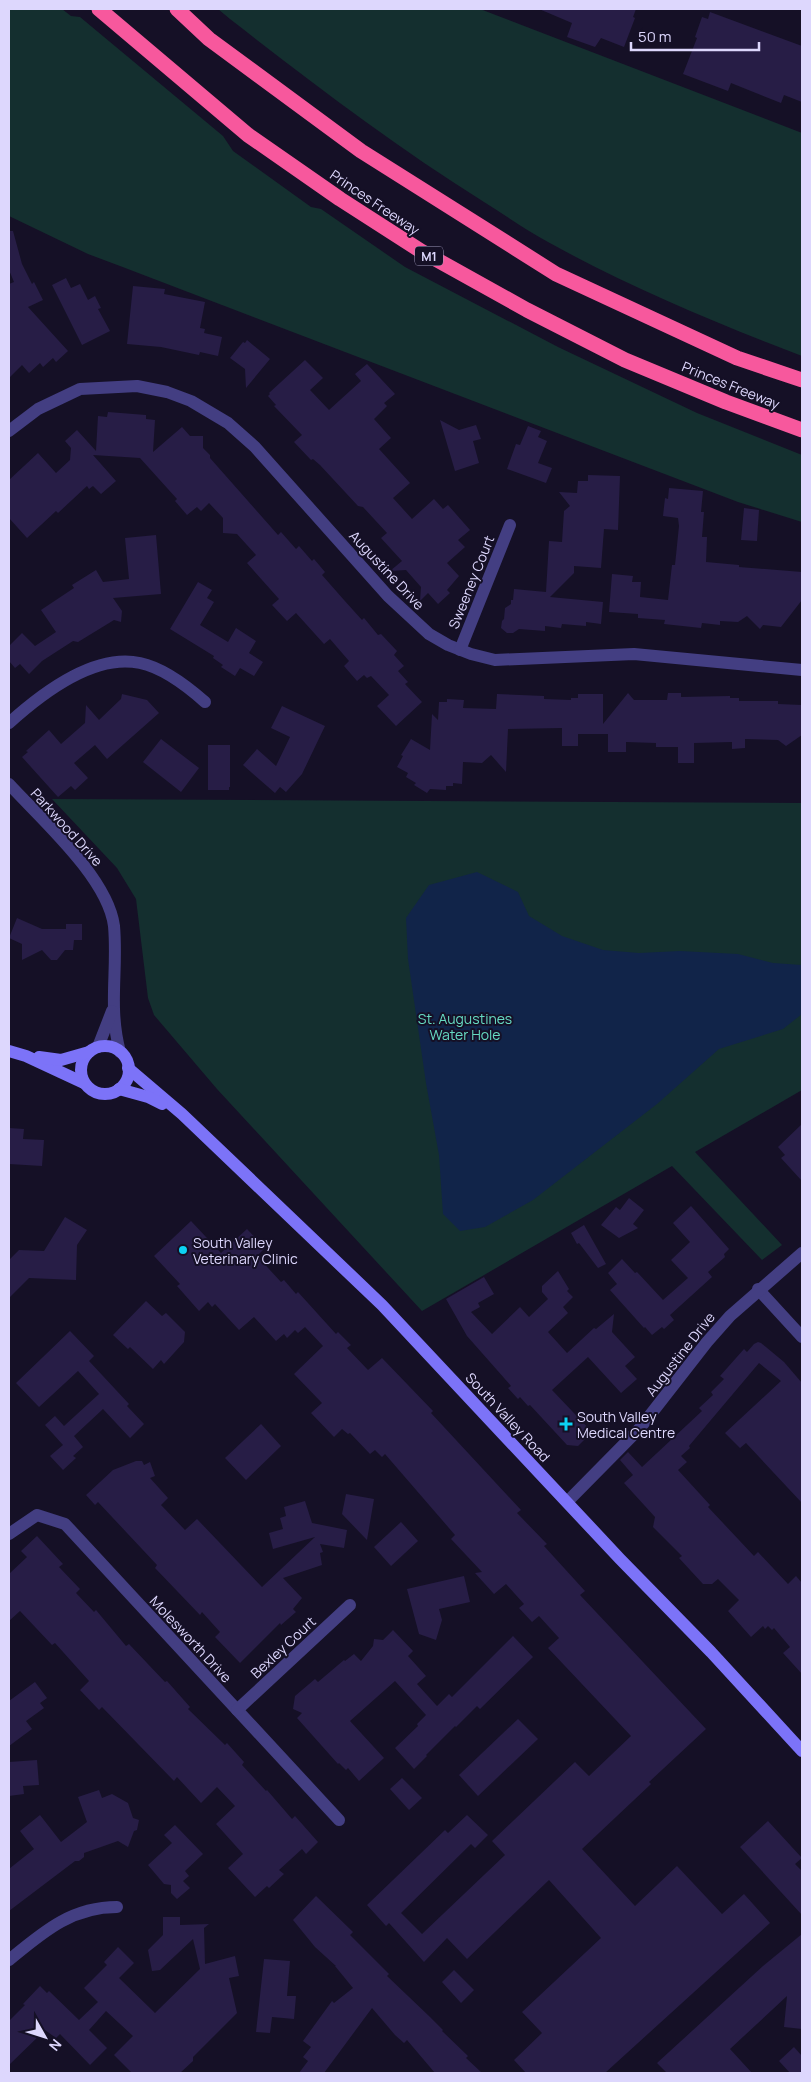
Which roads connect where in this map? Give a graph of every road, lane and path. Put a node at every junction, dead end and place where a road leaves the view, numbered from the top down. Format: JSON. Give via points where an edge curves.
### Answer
{"nodes":[{"id":1,"x":99,"y":9,"type":"edge"},
{"id":2,"x":177,"y":9,"type":"edge"},
{"id":3,"x":802,"y":380,"type":"edge"},
{"id":4,"x":802,"y":430,"type":"edge"},
{"id":5,"x":9,"y":431,"type":"edge"},
{"id":6,"x":510,"y":525,"type":"dead end"},
{"id":7,"x":460,"y":650,"type":"junction"},
{"id":8,"x":802,"y":670,"type":"edge"},
{"id":9,"x":205,"y":702,"type":"dead end"},
{"id":10,"x":9,"y":723,"type":"edge"},
{"id":11,"x":9,"y":784,"type":"edge"},
{"id":12,"x":112,"y":1009,"type":"junction"},
{"id":13,"x":94,"y":1050,"type":"junction"},
{"id":14,"x":9,"y":1051,"type":"edge"},
{"id":15,"x":120,"y":1052,"type":"junction"},
{"id":16,"x":26,"y":1056,"type":"junction"},
{"id":17,"x":128,"y":1068,"type":"junction"},
{"id":18,"x":84,"y":1083,"type":"junction"},
{"id":19,"x":119,"y":1090,"type":"junction"},
{"id":20,"x":182,"y":1114,"type":"junction"},
{"id":21,"x":802,"y":1253,"type":"edge"},
{"id":22,"x":758,"y":1290,"type":"junction"},
{"id":23,"x":802,"y":1338,"type":"edge"},
{"id":24,"x":567,"y":1502,"type":"junction"},
{"id":25,"x":9,"y":1534,"type":"edge"},
{"id":26,"x":350,"y":1605,"type":"dead end"},
{"id":27,"x":237,"y":1710,"type":"junction"},
{"id":28,"x":802,"y":1751,"type":"edge"},
{"id":29,"x":339,"y":1820,"type":"dead end"},
{"id":30,"x":117,"y":1906,"type":"dead end"},
{"id":31,"x":9,"y":1960,"type":"edge"}],
"edges":[{"from":1,"to":4,"type":"highway","name":"Princes Freeway","number":"M1","via":[[248,135],[421,251],[625,360]]},
{"from":2,"to":3,"type":"highway","name":"Princes Freeway","via":[[209,39],[361,151],[556,274],[737,358]]},
{"from":5,"to":7,"type":"street","name":"Augustine Drive","via":[[38,408],[80,389],[137,386],[192,401],[228,423],[255,448],[388,596],[429,634]]},
{"from":6,"to":7,"type":"street","name":"Sweeney Court"},
{"from":7,"to":8,"type":"street","name":"Augustine Drive","via":[[495,660],[634,654]]},
{"from":9,"to":10,"type":"street","via":[[186,684],[170,676],[141,663],[123,662],[92,669],[63,682]]},
{"from":11,"to":12,"type":"street","name":"Parkwood Drive","via":[[88,869],[108,903],[114,925],[116,962]]},
{"from":12,"to":13,"type":"street","name":"Parkwood Drive"},
{"from":12,"to":15,"type":"street","name":"Parkwood Drive"},
{"from":13,"to":15,"type":"main road","name":"South Valley Road","via":[[113,1048]]},
{"from":13,"to":16,"type":"main road","name":"South Valley Road","via":[[61,1060]]},
{"from":13,"to":18,"type":"main road","via":[[83,1060]]},
{"from":14,"to":16,"type":"main road","name":"South Valley Road"},
{"from":15,"to":17,"type":"main road","name":"South Valley Road"},
{"from":16,"to":18,"type":"main road","name":"South Valley Road"},
{"from":17,"to":19,"type":"main road","via":[[127,1080]]},
{"from":17,"to":20,"type":"main road","name":"South Valley Road"},
{"from":18,"to":19,"type":"main road","name":"South Valley Road","via":[[98,1094]]},
{"from":19,"to":20,"type":"main road","name":"South Valley Road","via":[[148,1097]]},
{"from":20,"to":24,"type":"main road","name":"South Valley Road","via":[[382,1305]]},
{"from":21,"to":22,"type":"street","name":"Augustine Drive"},
{"from":22,"to":23,"type":"street"},
{"from":22,"to":24,"type":"street","name":"Augustine Drive","via":[[707,1342],[640,1428]]},
{"from":24,"to":28,"type":"main road","name":"South Valley Road"},
{"from":25,"to":27,"type":"street","name":"Molesworth Drive","via":[[37,1515],[65,1524]]},
{"from":26,"to":27,"type":"street","name":"Bexley Court"},
{"from":27,"to":29,"type":"street","name":"Molesworth Drive"},
{"from":30,"to":31,"type":"street","via":[[72,1915],[43,1932]]}]}
